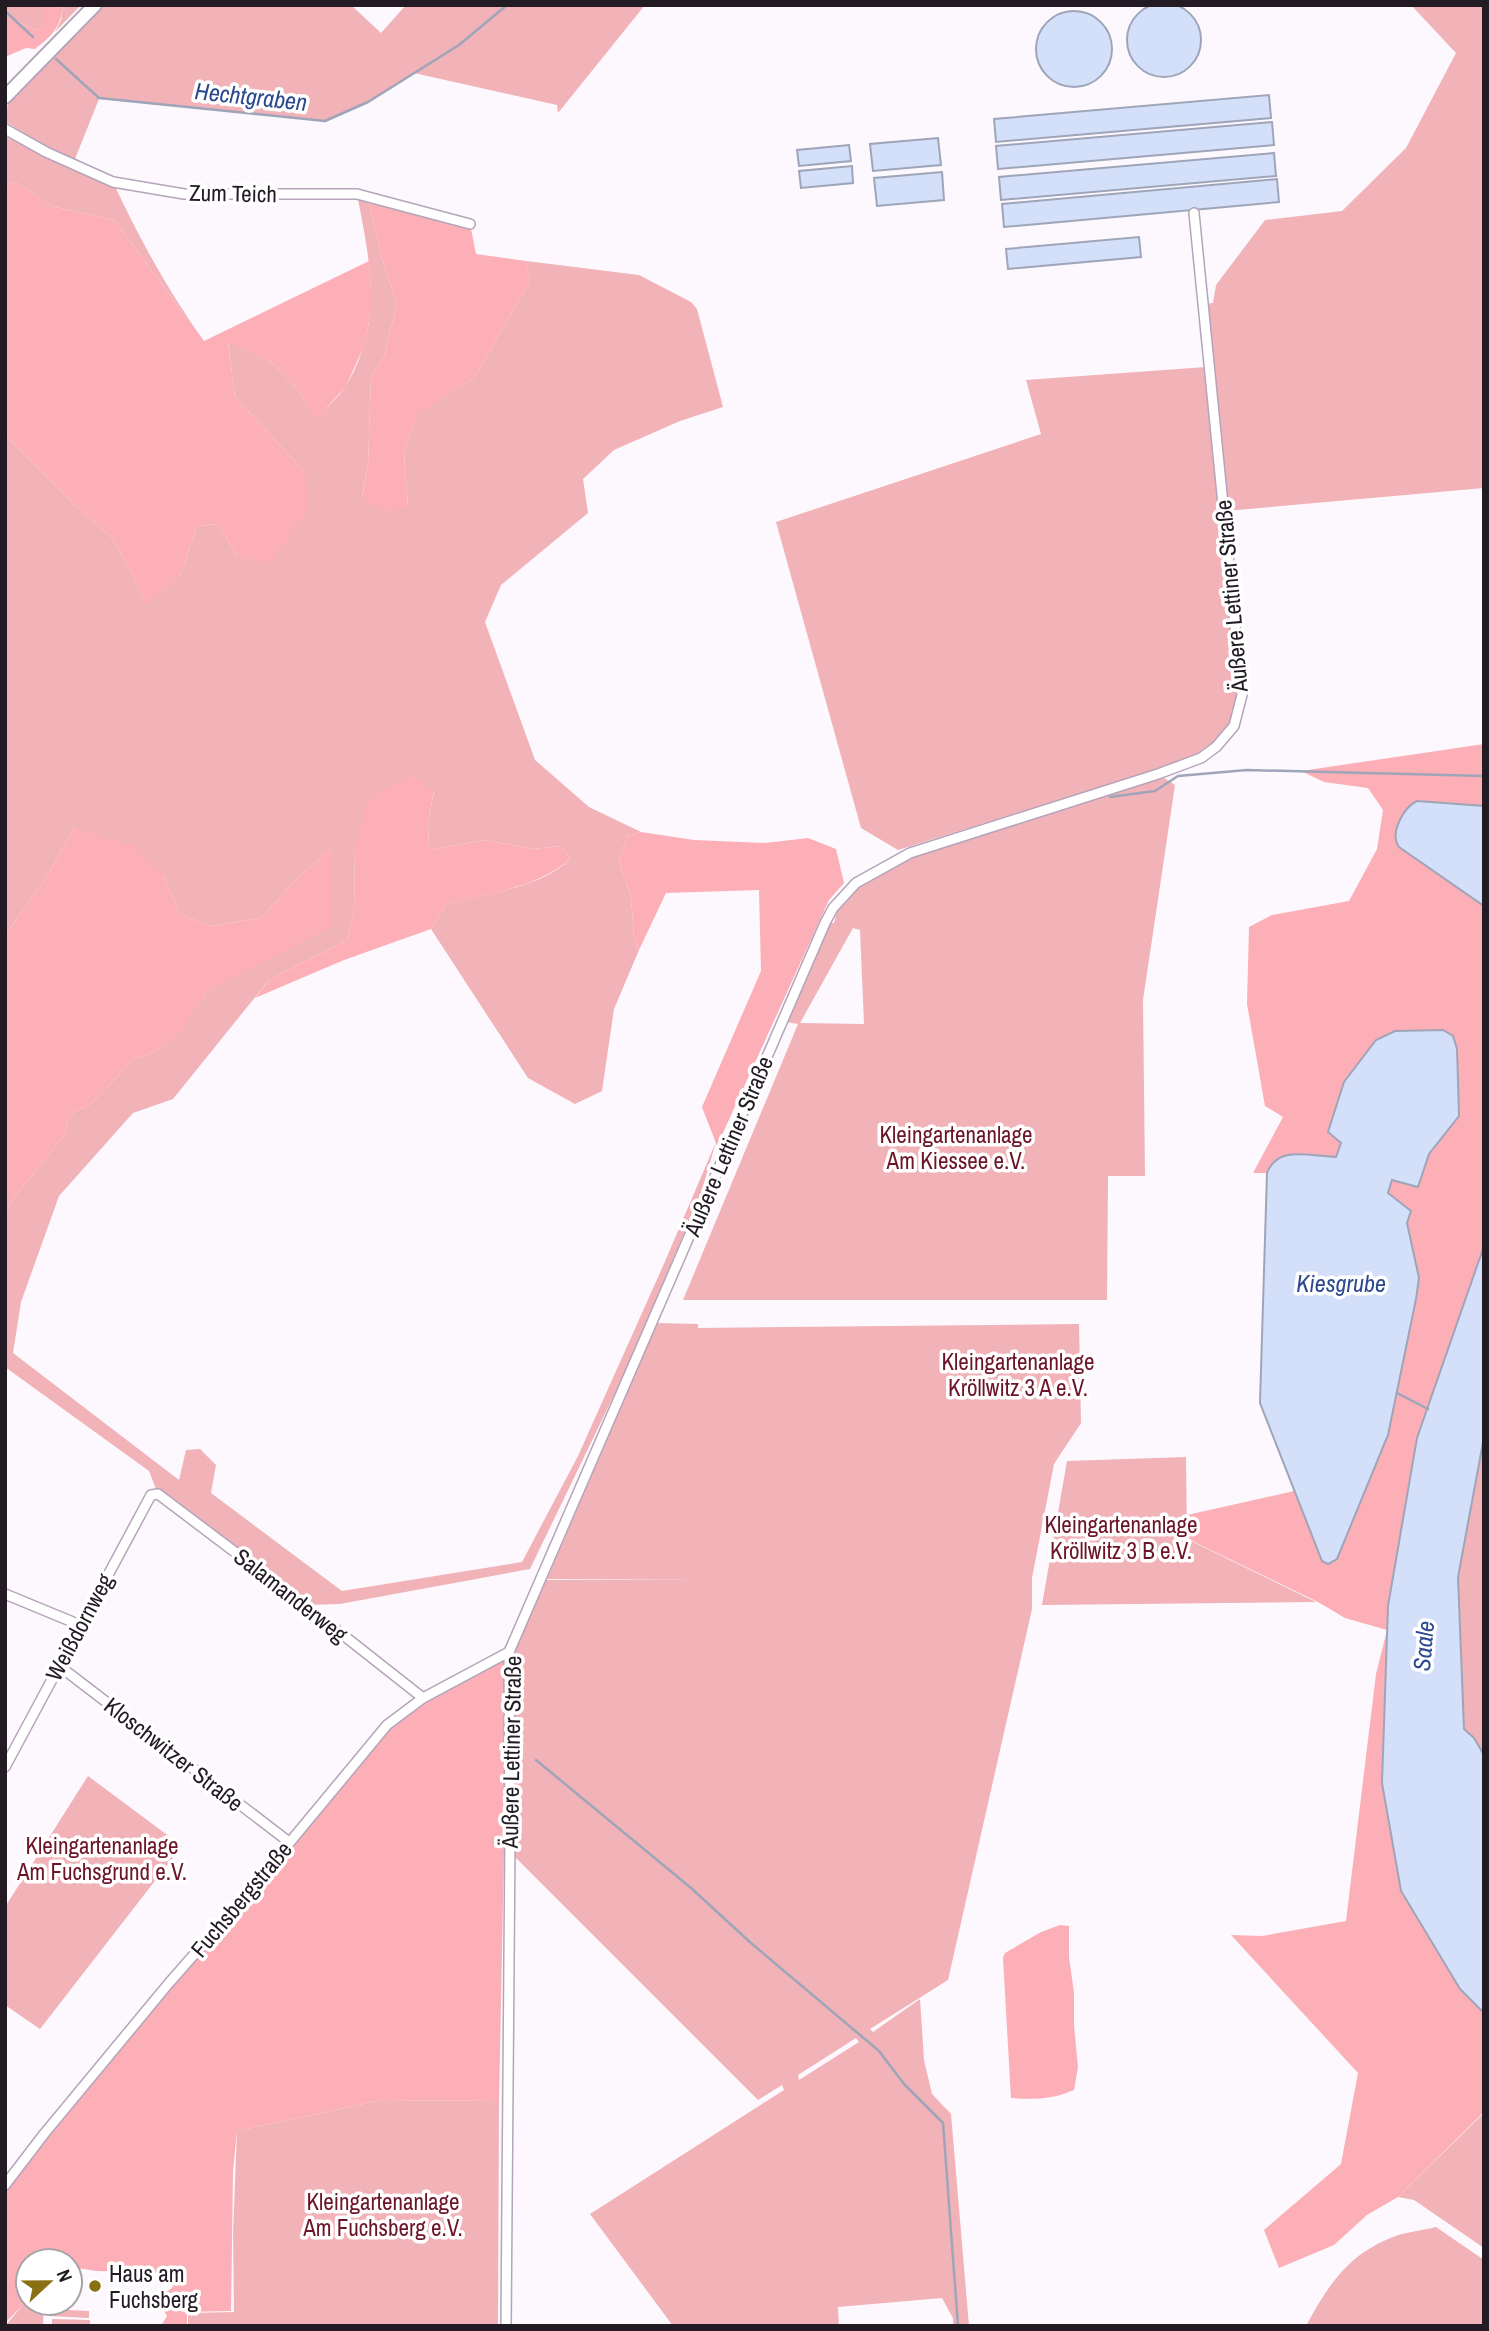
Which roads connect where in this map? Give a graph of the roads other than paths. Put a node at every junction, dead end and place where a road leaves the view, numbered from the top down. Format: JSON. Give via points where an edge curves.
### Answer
{"nodes":[{"id":1,"x":95,"y":5,"type":"edge"},
{"id":2,"x":5,"y":97,"type":"edge"},
{"id":3,"x":5,"y":129,"type":"edge"},
{"id":4,"x":1194,"y":213,"type":"dead end"},
{"id":5,"x":470,"y":224,"type":"dead end"},
{"id":6,"x":158,"y":1494,"type":"joint"},
{"id":7,"x":5,"y":1594,"type":"edge"},
{"id":8,"x":80,"y":1625,"type":"junction"},
{"id":9,"x":509,"y":1652,"type":"junction"},
{"id":10,"x":58,"y":1665,"type":"junction"},
{"id":11,"x":423,"y":1698,"type":"junction"},
{"id":12,"x":5,"y":1767,"type":"edge"},
{"id":13,"x":289,"y":1842,"type":"junction"},
{"id":14,"x":5,"y":2185,"type":"edge"},
{"id":15,"x":506,"y":2326,"type":"edge"}],
"edges":[{"from":1,"to":2,"type":"street"},
{"from":3,"to":5,"type":"street","name":"Zum Teich","via":[[113,182],[184,194],[356,194]]},
{"from":4,"to":9,"type":"street","name":"Äußere Lettiner Straße","via":[[1242,695],[1234,726],[1201,758],[910,853],[856,883],[840,900],[825,923]]},
{"from":6,"to":8,"type":"street","name":"Weißdornweg","via":[[151,1495]]},
{"from":6,"to":11,"type":"street","name":"Salamanderweg"},
{"from":7,"to":8,"type":"street"},
{"from":8,"to":10,"type":"street","name":"Weißdornweg"},
{"from":9,"to":11,"type":"street","name":"Fuchsbergstraße"},
{"from":9,"to":15,"type":"street","name":"Äußere Lettiner Straße"},
{"from":10,"to":12,"type":"street","name":"Weißdornweg"},
{"from":10,"to":13,"type":"street","name":"Kloschwitzer Straße"},
{"from":11,"to":13,"type":"street","name":"Fuchsbergstraße","via":[[387,1725]]},
{"from":13,"to":14,"type":"street","name":"Fuchsbergstraße"}]}
